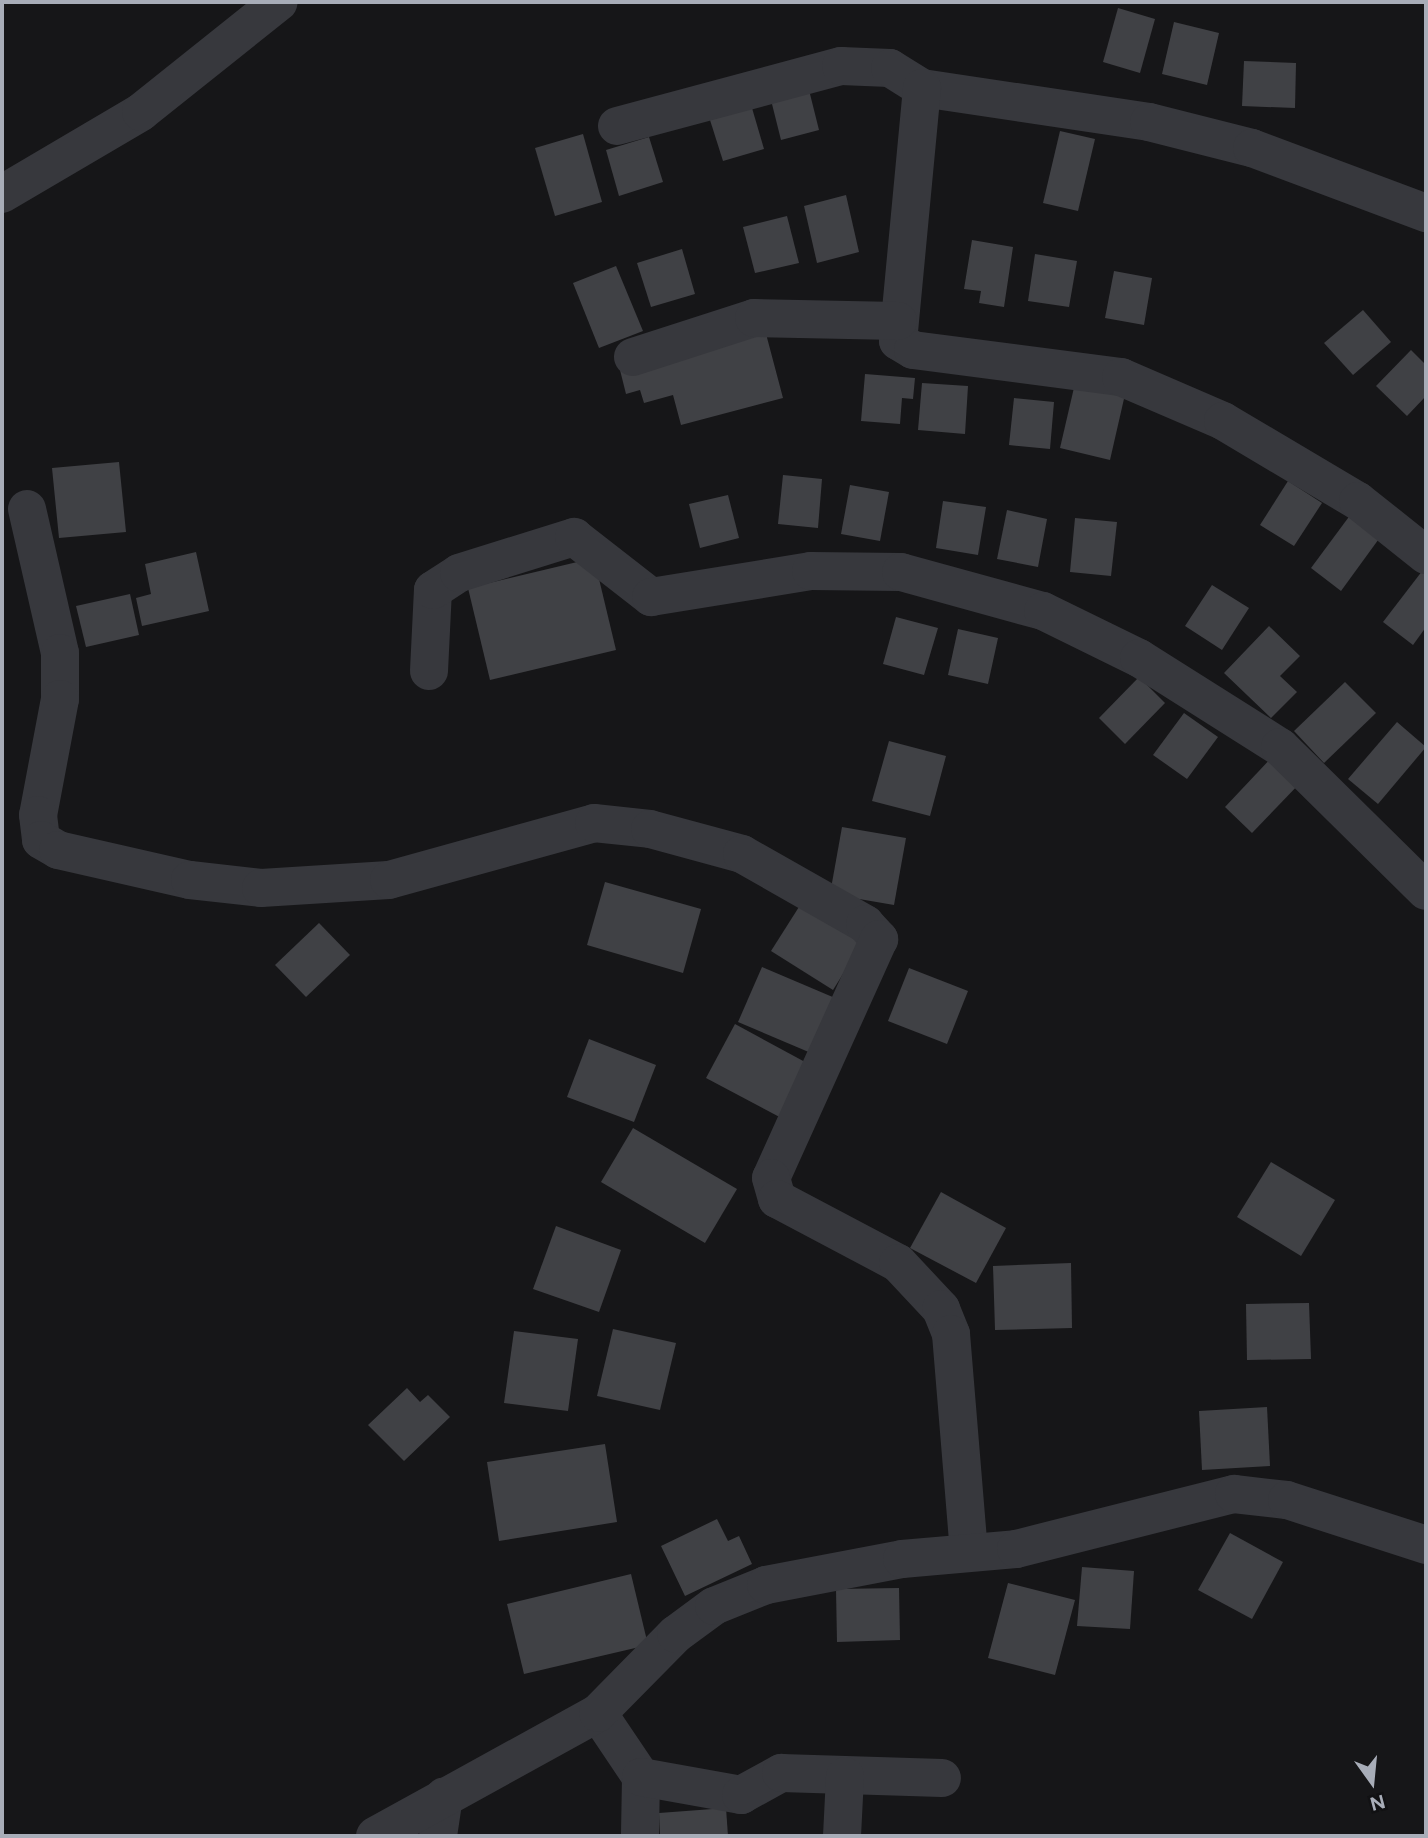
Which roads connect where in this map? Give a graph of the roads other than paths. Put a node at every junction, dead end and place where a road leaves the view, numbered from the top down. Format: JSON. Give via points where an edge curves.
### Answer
{"nodes":[{"id":1,"x":279,"y":2,"type":"edge"},
{"id":2,"x":922,"y":88,"type":"junction"},
{"id":3,"x":617,"y":126,"type":"dead end"},
{"id":4,"x":2,"y":194,"type":"edge"},
{"id":5,"x":1426,"y":213,"type":"edge"},
{"id":6,"x":898,"y":321,"type":"junction"},
{"id":7,"x":633,"y":357,"type":"dead end"},
{"id":8,"x":27,"y":509,"type":"dead end"},
{"id":9,"x":1426,"y":555,"type":"edge"},
{"id":10,"x":429,"y":671,"type":"dead end"},
{"id":11,"x":1426,"y":891,"type":"edge"},
{"id":12,"x":1426,"y":1545,"type":"edge"},
{"id":13,"x":969,"y":1551,"type":"junction"},
{"id":14,"x":598,"y":1713,"type":"junction"},
{"id":15,"x":845,"y":1776,"type":"junction"},
{"id":16,"x":641,"y":1777,"type":"junction"},
{"id":17,"x":942,"y":1778,"type":"dead end"},
{"id":18,"x":444,"y":1796,"type":"junction"},
{"id":19,"x":375,"y":1836,"type":"edge"},
{"id":20,"x":438,"y":1836,"type":"edge"},
{"id":21,"x":640,"y":1836,"type":"edge"},
{"id":22,"x":842,"y":1836,"type":"edge"}],
"edges":[{"from":1,"to":4,"type":"street","via":[[141,112]]},
{"from":2,"to":3,"type":"street","via":[[890,68],[841,66]]},
{"from":2,"to":5,"type":"street","via":[[1162,126],[1252,148]]},
{"from":2,"to":6,"type":"street"},
{"from":6,"to":7,"type":"street","via":[[754,318]]},
{"from":6,"to":9,"type":"street","via":[[898,341],[914,350],[1121,377],[1223,421],[1358,501]]},
{"from":8,"to":13,"type":"street","via":[[60,653],[60,699],[38,815],[41,840],[58,850],[190,880],[261,888],[389,880],[605,824],[742,854],[865,924],[879,939],[771,1178],[777,1199],[898,1263],[941,1309],[951,1334]]},
{"from":10,"to":11,"type":"street","via":[[433,590],[459,573],[574,537],[651,597],[811,571],[901,572],[1043,611],[1139,659],[1280,747]]},
{"from":12,"to":13,"type":"street","via":[[1287,1500],[1234,1494],[1016,1549]]},
{"from":13,"to":14,"type":"street","via":[[813,1574],[714,1606],[677,1634]]},
{"from":14,"to":16,"type":"street"},
{"from":14,"to":18,"type":"street"},
{"from":15,"to":16,"type":"street","via":[[781,1773],[741,1796]]},
{"from":15,"to":17,"type":"street"},
{"from":15,"to":22,"type":"street"},
{"from":16,"to":21,"type":"street"},
{"from":18,"to":19,"type":"street"},
{"from":18,"to":20,"type":"street"}]}
